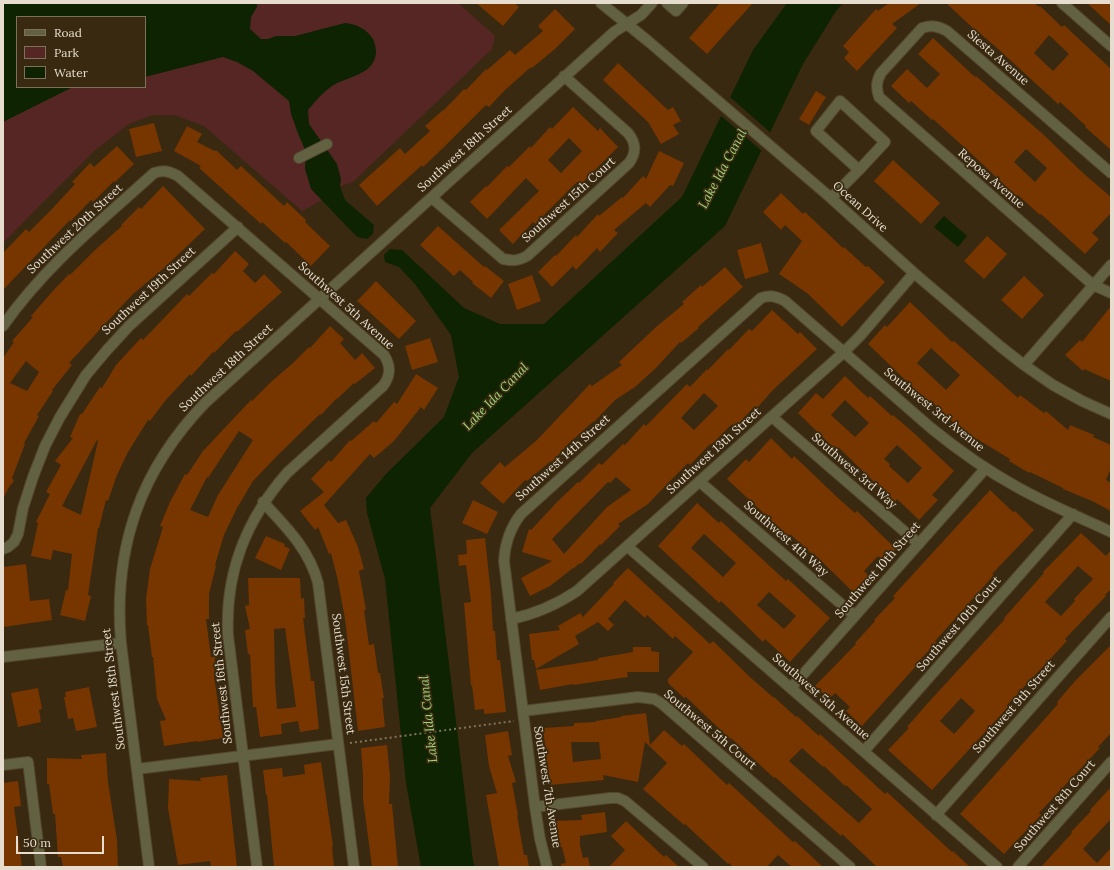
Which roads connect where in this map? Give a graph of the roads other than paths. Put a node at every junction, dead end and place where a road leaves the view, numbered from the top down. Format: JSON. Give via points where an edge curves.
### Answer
{"nodes":[{"id":1,"x":601,"y":3,"type":"edge"},
{"id":2,"x":652,"y":3,"type":"edge"},
{"id":3,"x":667,"y":3,"type":"edge"},
{"id":4,"x":683,"y":3,"type":"edge"},
{"id":5,"x":1066,"y":4,"type":"edge"},
{"id":6,"x":627,"y":23,"type":"junction"},
{"id":7,"x":1111,"y":46,"type":"edge"},
{"id":8,"x":564,"y":76,"type":"junction"},
{"id":9,"x":876,"y":89,"type":"joint"},
{"id":10,"x":327,"y":144,"type":"dead end"},
{"id":11,"x":299,"y":158,"type":"dead end"},
{"id":12,"x":859,"y":170,"type":"junction"},
{"id":13,"x":154,"y":173,"type":"joint"},
{"id":14,"x":1111,"y":173,"type":"edge"},
{"id":15,"x":432,"y":198,"type":"junction"},
{"id":16,"x":831,"y":198,"type":"junction"},
{"id":17,"x":238,"y":227,"type":"junction"},
{"id":18,"x":1111,"y":265,"type":"edge"},
{"id":19,"x":914,"y":274,"type":"junction"},
{"id":20,"x":1094,"y":286,"type":"junction"},
{"id":21,"x":1111,"y":293,"type":"edge"},
{"id":22,"x":777,"y":297,"type":"joint"},
{"id":23,"x":320,"y":299,"type":"junction"},
{"id":24,"x":3,"y":326,"type":"edge"},
{"id":25,"x":844,"y":352,"type":"junction"},
{"id":26,"x":1024,"y":365,"type":"junction"},
{"id":27,"x":1111,"y":414,"type":"edge"},
{"id":28,"x":772,"y":417,"type":"junction"},
{"id":29,"x":985,"y":468,"type":"junction"},
{"id":30,"x":700,"y":482,"type":"junction"},
{"id":31,"x":263,"y":502,"type":"junction"},
{"id":32,"x":1073,"y":514,"type":"junction"},
{"id":33,"x":1111,"y":532,"type":"edge"},
{"id":34,"x":918,"y":544,"type":"junction"},
{"id":35,"x":628,"y":547,"type":"junction"},
{"id":36,"x":3,"y":549,"type":"edge"},
{"id":37,"x":855,"y":616,"type":"junction"},
{"id":38,"x":1111,"y":617,"type":"edge"},
{"id":39,"x":511,"y":618,"type":"junction"},
{"id":40,"x":121,"y":642,"type":"junction"},
{"id":41,"x":3,"y":657,"type":"edge"},
{"id":42,"x":791,"y":688,"type":"junction"},
{"id":43,"x":524,"y":716,"type":"junction"},
{"id":44,"x":338,"y":744,"type":"junction"},
{"id":45,"x":864,"y":751,"type":"junction"},
{"id":46,"x":243,"y":756,"type":"junction"},
{"id":47,"x":1111,"y":762,"type":"edge"},
{"id":48,"x":3,"y":765,"type":"edge"},
{"id":49,"x":137,"y":769,"type":"junction"},
{"id":50,"x":535,"y":807,"type":"junction"},
{"id":51,"x":936,"y":815,"type":"junction"},
{"id":52,"x":41,"y":867,"type":"edge"},
{"id":53,"x":149,"y":867,"type":"edge"},
{"id":54,"x":257,"y":867,"type":"edge"},
{"id":55,"x":354,"y":867,"type":"edge"},
{"id":56,"x":548,"y":867,"type":"edge"},
{"id":57,"x":703,"y":867,"type":"edge"},
{"id":58,"x":850,"y":867,"type":"edge"},
{"id":59,"x":997,"y":867,"type":"edge"},
{"id":60,"x":1018,"y":867,"type":"edge"}],
"edges":[{"from":1,"to":6,"type":"street","name":"Ocean Drive"},
{"from":2,"to":6,"type":"street","name":"Southwest 18th Street","via":[[641,15]]},
{"from":3,"to":4,"type":"street","via":[[676,11]]},
{"from":5,"to":7,"type":"street"},
{"from":6,"to":8,"type":"street","name":"Southwest 18th Street"},
{"from":6,"to":16,"type":"street","name":"Ocean Drive"},
{"from":8,"to":15,"type":"street","name":"Southwest 18th Street"},
{"from":8,"to":15,"type":"street","name":"Southwest 15th Court","via":[[633,139],[634,156],[630,163],[527,256],[519,260],[503,259]]},
{"from":9,"to":14,"type":"street","name":"Siesta Avenue","via":[[881,73],[922,28],[939,26],[947,30]]},
{"from":9,"to":20,"type":"street","name":"Reposa Avenue","via":[[879,97]]},
{"from":10,"to":11,"type":"street"},
{"from":12,"to":12,"type":"street","via":[[885,142],[840,101],[816,131]]},
{"from":12,"to":16,"type":"street"},
{"from":13,"to":17,"type":"street","name":"Southwest 5th Avenue","via":[[171,172],[178,176]]},
{"from":13,"to":24,"type":"street","name":"Southwest 20th Street","via":[[63,255],[38,281]]},
{"from":15,"to":23,"type":"street","name":"Southwest 18th Street"},
{"from":16,"to":19,"type":"street","name":"Ocean Drive"},
{"from":17,"to":23,"type":"street","name":"Southwest 5th Avenue"},
{"from":17,"to":36,"type":"street","name":"Southwest 19th Street","via":[[129,326],[86,375],[45,446],[33,477],[16,538]]},
{"from":18,"to":20,"type":"street"},
{"from":19,"to":25,"type":"street","name":"Southwest 13th Street"},
{"from":19,"to":26,"type":"street","name":"Ocean Drive"},
{"from":20,"to":21,"type":"street","name":"Reposa Avenue"},
{"from":20,"to":26,"type":"street"},
{"from":22,"to":25,"type":"street","name":"Southwest 3rd Avenue"},
{"from":22,"to":39,"type":"street","name":"Southwest 14th Street","via":[[761,298],[521,514],[506,544],[504,561]]},
{"from":23,"to":31,"type":"street","name":"Southwest 5th Avenue","via":[[384,355],[389,362],[388,379],[287,473]]},
{"from":23,"to":40,"type":"street","name":"Southwest 18th Street","via":[[201,407],[172,441],[155,468],[141,496],[124,552],[119,588]]},
{"from":25,"to":28,"type":"street","name":"Southwest 13th Street"},
{"from":25,"to":29,"type":"street","name":"Southwest 3rd Avenue","via":[[931,428]]},
{"from":26,"to":27,"type":"street","name":"Ocean Drive","via":[[1082,401]]},
{"from":28,"to":30,"type":"street","name":"Southwest 13th Street"},
{"from":28,"to":34,"type":"street","name":"Southwest 3rd Way"},
{"from":29,"to":32,"type":"street","name":"Southwest 3rd Avenue","via":[[1018,488]]},
{"from":29,"to":34,"type":"street","name":"Southwest 10th Street"},
{"from":30,"to":35,"type":"street","name":"Southwest 13th Street"},
{"from":30,"to":37,"type":"street","name":"Southwest 4th Way"},
{"from":31,"to":44,"type":"street","name":"Southwest 15th Street","via":[[301,546],[316,575]]},
{"from":31,"to":46,"type":"street","name":"Southwest 16th Street","via":[[238,555],[231,581],[228,608],[228,635]]},
{"from":32,"to":33,"type":"street","name":"Southwest 3rd Avenue"},
{"from":32,"to":45,"type":"street","name":"Southwest 10th Court"},
{"from":34,"to":37,"type":"street","name":"Southwest 10th Street"},
{"from":35,"to":39,"type":"street","name":"Southwest 13th Street","via":[[561,602],[526,616]]},
{"from":35,"to":42,"type":"street","name":"Southwest 5th Avenue"},
{"from":37,"to":42,"type":"street","name":"Southwest 10th Street"},
{"from":38,"to":51,"type":"street","name":"Southwest 9th Street"},
{"from":39,"to":43,"type":"street","name":"Southwest 14th Street"},
{"from":40,"to":41,"type":"street"},
{"from":40,"to":49,"type":"street","name":"Southwest 18th Street"},
{"from":42,"to":45,"type":"street","name":"Southwest 5th Avenue"},
{"from":43,"to":50,"type":"street","name":"Southwest 7th Avenue"},
{"from":43,"to":58,"type":"street","name":"Southwest 5th Court","via":[[638,697],[654,699]]},
{"from":44,"to":46,"type":"street"},
{"from":44,"to":55,"type":"street","name":"Southwest 15th Street"},
{"from":45,"to":51,"type":"street","name":"Southwest 5th Avenue"},
{"from":46,"to":49,"type":"street"},
{"from":46,"to":54,"type":"street","name":"Southwest 16th Street"},
{"from":47,"to":60,"type":"street","name":"Southwest 8th Court"},
{"from":48,"to":52,"type":"street","via":[[28,762]]},
{"from":49,"to":53,"type":"street","name":"Southwest 18th Street"},
{"from":50,"to":56,"type":"street","name":"Southwest 7th Avenue"},
{"from":50,"to":57,"type":"street","via":[[618,798],[626,801]]},
{"from":51,"to":59,"type":"street","name":"Southwest 5th Avenue"}]}
